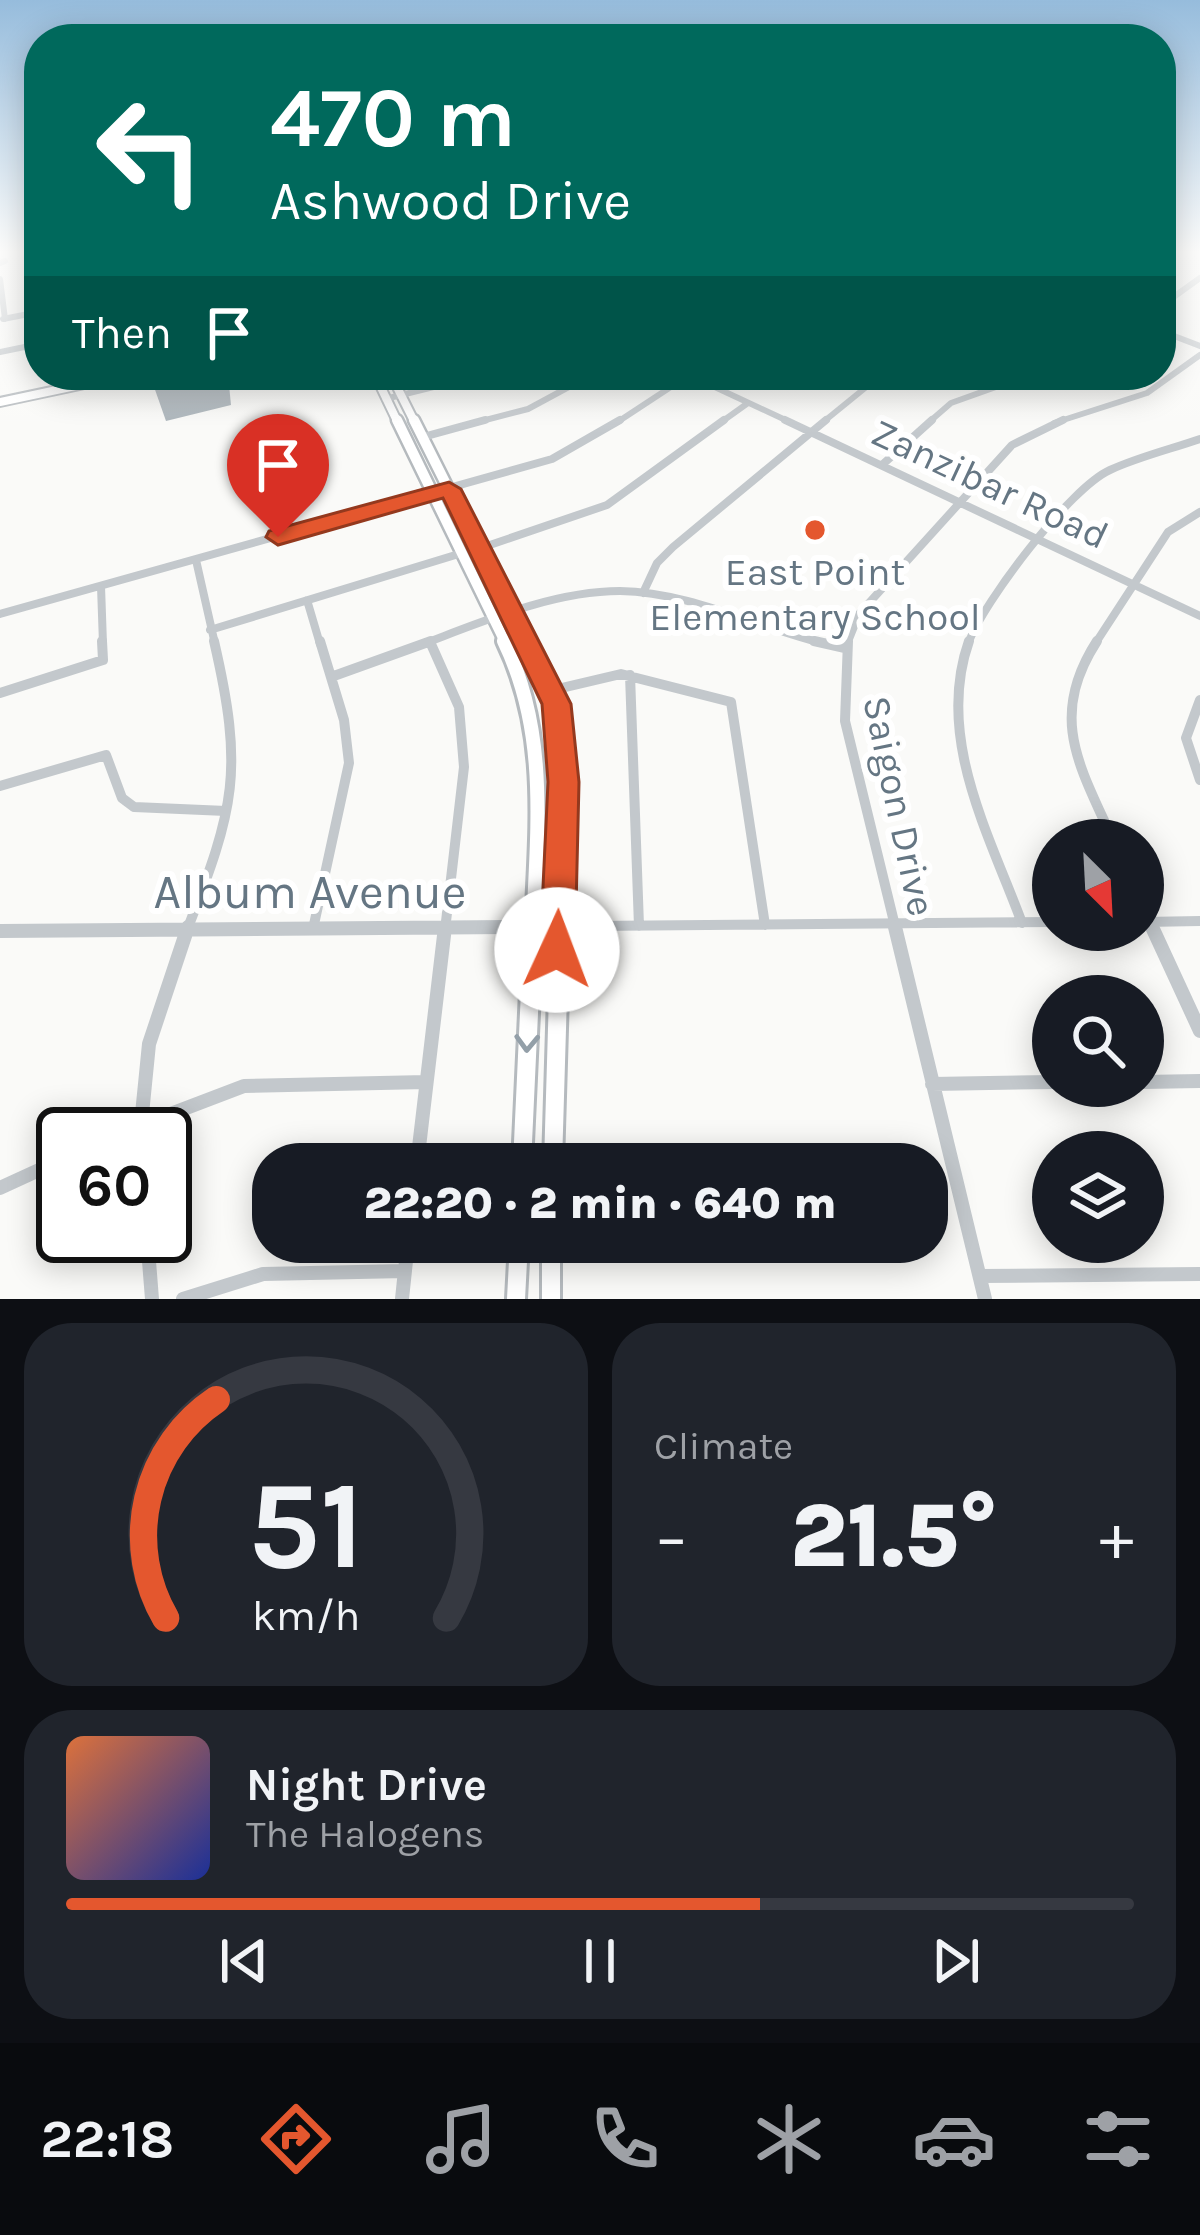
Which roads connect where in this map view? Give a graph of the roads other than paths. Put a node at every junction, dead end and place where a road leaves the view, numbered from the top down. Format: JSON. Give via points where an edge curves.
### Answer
{"nodes":[{"id":1,"x":1200,"y":351,"type":"edge"},
{"id":2,"x":1176,"y":370,"type":"edge"},
{"id":3,"x":36,"y":390,"type":"edge"},
{"id":4,"x":381,"y":390,"type":"edge"},
{"id":5,"x":398,"y":390,"type":"edge"},
{"id":6,"x":421,"y":390,"type":"edge"},
{"id":7,"x":559,"y":390,"type":"edge"},
{"id":8,"x":666,"y":390,"type":"edge"},
{"id":9,"x":721,"y":390,"type":"edge"},
{"id":10,"x":863,"y":390,"type":"edge"},
{"id":11,"x":988,"y":390,"type":"edge"},
{"id":12,"x":1151,"y":390,"type":"edge"},
{"id":13,"x":401,"y":395,"type":"junction"},
{"id":14,"x":0,"y":399,"type":"edge"},
{"id":15,"x":385,"y":399,"type":"junction"},
{"id":16,"x":748,"y":403,"type":"junction"},
{"id":17,"x":812,"y":433,"type":"junction"},
{"id":18,"x":423,"y":437,"type":"junction"},
{"id":19,"x":1200,"y":439,"type":"edge"},
{"id":20,"x":882,"y":465,"type":"junction"},
{"id":21,"x":449,"y":489,"type":"junction"},
{"id":22,"x":433,"y":494,"type":"junction"},
{"id":23,"x":958,"y":502,"type":"junction"},
{"id":24,"x":1200,"y":512,"type":"edge"},
{"id":25,"x":1041,"y":541,"type":"junction"},
{"id":26,"x":481,"y":548,"type":"junction"},
{"id":27,"x":462,"y":553,"type":"junction"},
{"id":28,"x":196,"y":560,"type":"junction"},
{"id":29,"x":1134,"y":585,"type":"junction"},
{"id":30,"x":101,"y":586,"type":"junction"},
{"id":31,"x":643,"y":593,"type":"junction"},
{"id":32,"x":307,"y":600,"type":"junction"},
{"id":33,"x":0,"y":614,"type":"edge"},
{"id":34,"x":515,"y":616,"type":"junction"},
{"id":35,"x":1200,"y":616,"type":"edge"},
{"id":36,"x":496,"y":622,"type":"junction"},
{"id":37,"x":210,"y":630,"type":"junction"},
{"id":38,"x":431,"y":644,"type":"junction"},
{"id":39,"x":845,"y":648,"type":"junction"},
{"id":40,"x":630,"y":675,"type":"junction"},
{"id":41,"x":331,"y":677,"type":"junction"},
{"id":42,"x":553,"y":690,"type":"junction"},
{"id":43,"x":0,"y":694,"type":"edge"},
{"id":44,"x":1200,"y":700,"type":"edge"},
{"id":45,"x":1200,"y":780,"type":"edge"},
{"id":46,"x":0,"y":786,"type":"edge"},
{"id":47,"x":226,"y":811,"type":"junction"},
{"id":48,"x":1103,"y":819,"type":"edge"},
{"id":49,"x":1164,"y":918,"type":"edge"},
{"id":50,"x":1200,"y":921,"type":"edge"},
{"id":51,"x":1022,"y":922,"type":"junction"},
{"id":52,"x":1032,"y":922,"type":"edge"},
{"id":53,"x":765,"y":925,"type":"junction"},
{"id":54,"x":894,"y":925,"type":"junction"},
{"id":55,"x":532,"y":926,"type":"junction"},
{"id":56,"x":558,"y":926,"type":"junction"},
{"id":57,"x":639,"y":926,"type":"junction"},
{"id":58,"x":445,"y":928,"type":"junction"},
{"id":59,"x":186,"y":929,"type":"junction"},
{"id":60,"x":313,"y":929,"type":"junction"},
{"id":61,"x":0,"y":931,"type":"edge"},
{"id":62,"x":1161,"y":951,"type":"edge"},
{"id":63,"x":1200,"y":1031,"type":"edge"},
{"id":64,"x":1200,"y":1081,"type":"edge"},
{"id":65,"x":426,"y":1082,"type":"junction"},
{"id":66,"x":1032,"y":1082,"type":"edge"},
{"id":67,"x":1164,"y":1082,"type":"edge"},
{"id":68,"x":932,"y":1084,"type":"junction"},
{"id":69,"x":526,"y":1090,"type":"junction"},
{"id":70,"x":554,"y":1090,"type":"junction"},
{"id":71,"x":142,"y":1107,"type":"edge"},
{"id":72,"x":192,"y":1108,"type":"edge"},
{"id":73,"x":419,"y":1143,"type":"edge"},
{"id":74,"x":523,"y":1143,"type":"edge"},
{"id":75,"x":553,"y":1143,"type":"edge"},
{"id":76,"x":36,"y":1171,"type":"edge"},
{"id":77,"x":0,"y":1188,"type":"edge"},
{"id":78,"x":150,"y":1263,"type":"edge"},
{"id":79,"x":406,"y":1263,"type":"edge"},
{"id":80,"x":518,"y":1263,"type":"edge"},
{"id":81,"x":551,"y":1263,"type":"edge"},
{"id":82,"x":405,"y":1270,"type":"junction"},
{"id":83,"x":1200,"y":1274,"type":"edge"},
{"id":84,"x":980,"y":1276,"type":"junction"},
{"id":85,"x":152,"y":1299,"type":"edge"},
{"id":86,"x":183,"y":1299,"type":"edge"},
{"id":87,"x":402,"y":1299,"type":"edge"},
{"id":88,"x":517,"y":1299,"type":"edge"},
{"id":89,"x":550,"y":1299,"type":"edge"},
{"id":90,"x":985,"y":1299,"type":"edge"}],
"edges":[{"from":1,"to":2,"type":"street","name":"Saigon Drive"},
{"from":3,"to":14,"type":"main road"},
{"from":4,"to":15,"type":"main road"},
{"from":5,"to":13,"type":"main road"},
{"from":6,"to":13,"type":"street"},
{"from":7,"to":18,"type":"street","via":[[519,412]]},
{"from":8,"to":21,"type":"street","via":[[574,450]]},
{"from":9,"to":16,"type":"street","name":"Zanzibar Road"},
{"from":10,"to":17,"type":"street"},
{"from":11,"to":20,"type":"street","via":[[951,403]]},
{"from":12,"to":23,"type":"street","name":"Saigon Drive","via":[[1021,437]]},
{"from":13,"to":15,"type":"street"},
{"from":13,"to":18,"type":"main road"},
{"from":15,"to":22,"type":"main road"},
{"from":16,"to":17,"type":"street","name":"Zanzibar Road"},
{"from":16,"to":26,"type":"street","via":[[608,505]]},
{"from":17,"to":20,"type":"street","name":"Zanzibar Road"},
{"from":17,"to":31,"type":"street","via":[[673,547]]},
{"from":18,"to":21,"type":"main road"},
{"from":19,"to":25,"type":"street","via":[[1099,476]]},
{"from":20,"to":23,"type":"street","name":"Zanzibar Road"},
{"from":21,"to":22,"type":"street"},
{"from":21,"to":26,"type":"main road"},
{"from":22,"to":27,"type":"main road"},
{"from":22,"to":28,"type":"street"},
{"from":23,"to":25,"type":"street","name":"Zanzibar Road"},
{"from":23,"to":39,"type":"street","name":"Saigon Drive","via":[[868,599]]},
{"from":24,"to":29,"type":"street","via":[[1173,526]]},
{"from":25,"to":29,"type":"street","name":"Zanzibar Road"},
{"from":25,"to":51,"type":"street","via":[[971,632],[958,695],[963,751]]},
{"from":26,"to":34,"type":"main road"},
{"from":27,"to":32,"type":"street"},
{"from":27,"to":36,"type":"main road"},
{"from":28,"to":30,"type":"street"},
{"from":28,"to":37,"type":"street"},
{"from":29,"to":35,"type":"street","name":"Zanzibar Road"},
{"from":29,"to":48,"type":"street","via":[[1069,696],[1079,765]]},
{"from":30,"to":33,"type":"street"},
{"from":30,"to":43,"type":"street","via":[[103,660]]},
{"from":31,"to":34,"type":"street","via":[[591,592]]},
{"from":31,"to":39,"type":"street"},
{"from":32,"to":37,"type":"street"},
{"from":32,"to":41,"type":"street"},
{"from":34,"to":36,"type":"street"},
{"from":34,"to":42,"type":"main road"},
{"from":36,"to":38,"type":"street"},
{"from":36,"to":55,"type":"main road","via":[[527,688],[540,750]]},
{"from":37,"to":47,"type":"street","via":[[236,761]]},
{"from":38,"to":41,"type":"street"},
{"from":38,"to":58,"type":"street","via":[[464,736]]},
{"from":39,"to":54,"type":"street","name":"Saigon Drive","via":[[844,721]]},
{"from":40,"to":42,"type":"street"},
{"from":40,"to":53,"type":"street","via":[[732,705]]},
{"from":40,"to":57,"type":"street"},
{"from":41,"to":60,"type":"street","via":[[349,763]]},
{"from":42,"to":56,"type":"main road","via":[[564,782]]},
{"from":44,"to":45,"type":"street","via":[[1186,738]]},
{"from":46,"to":47,"type":"street","via":[[106,754],[122,798],[134,807]]},
{"from":47,"to":59,"type":"street"},
{"from":49,"to":50,"type":"street"},
{"from":51,"to":52,"type":"street","name":"Album Avenue"},
{"from":51,"to":54,"type":"street","name":"Album Avenue"},
{"from":53,"to":54,"type":"street","name":"Album Avenue"},
{"from":53,"to":57,"type":"street","name":"Album Avenue"},
{"from":54,"to":68,"type":"street","name":"Saigon Drive"},
{"from":55,"to":56,"type":"street","name":"Album Avenue"},
{"from":55,"to":58,"type":"street","name":"Album Avenue"},
{"from":55,"to":69,"type":"main road","one_way":true},
{"from":56,"to":57,"type":"street","name":"Album Avenue"},
{"from":56,"to":70,"type":"main road"},
{"from":58,"to":60,"type":"street","name":"Album Avenue"},
{"from":58,"to":65,"type":"street"},
{"from":59,"to":60,"type":"street","name":"Album Avenue"},
{"from":59,"to":61,"type":"street","name":"Album Avenue"},
{"from":59,"to":71,"type":"street","via":[[149,1044]]},
{"from":62,"to":63,"type":"street"},
{"from":64,"to":67,"type":"street"},
{"from":65,"to":72,"type":"street","via":[[244,1086]]},
{"from":65,"to":73,"type":"street"},
{"from":66,"to":68,"type":"street"},
{"from":68,"to":84,"type":"street","name":"Saigon Drive"},
{"from":69,"to":70,"type":"main road"},
{"from":69,"to":74,"type":"main road"},
{"from":70,"to":75,"type":"main road"},
{"from":76,"to":77,"type":"street"},
{"from":78,"to":85,"type":"street"},
{"from":79,"to":82,"type":"street"},
{"from":80,"to":88,"type":"main road"},
{"from":81,"to":89,"type":"main road"},
{"from":82,"to":86,"type":"street","via":[[261,1272]]},
{"from":82,"to":87,"type":"street"},
{"from":83,"to":84,"type":"street"},
{"from":84,"to":90,"type":"street","name":"Saigon Drive"}]}
